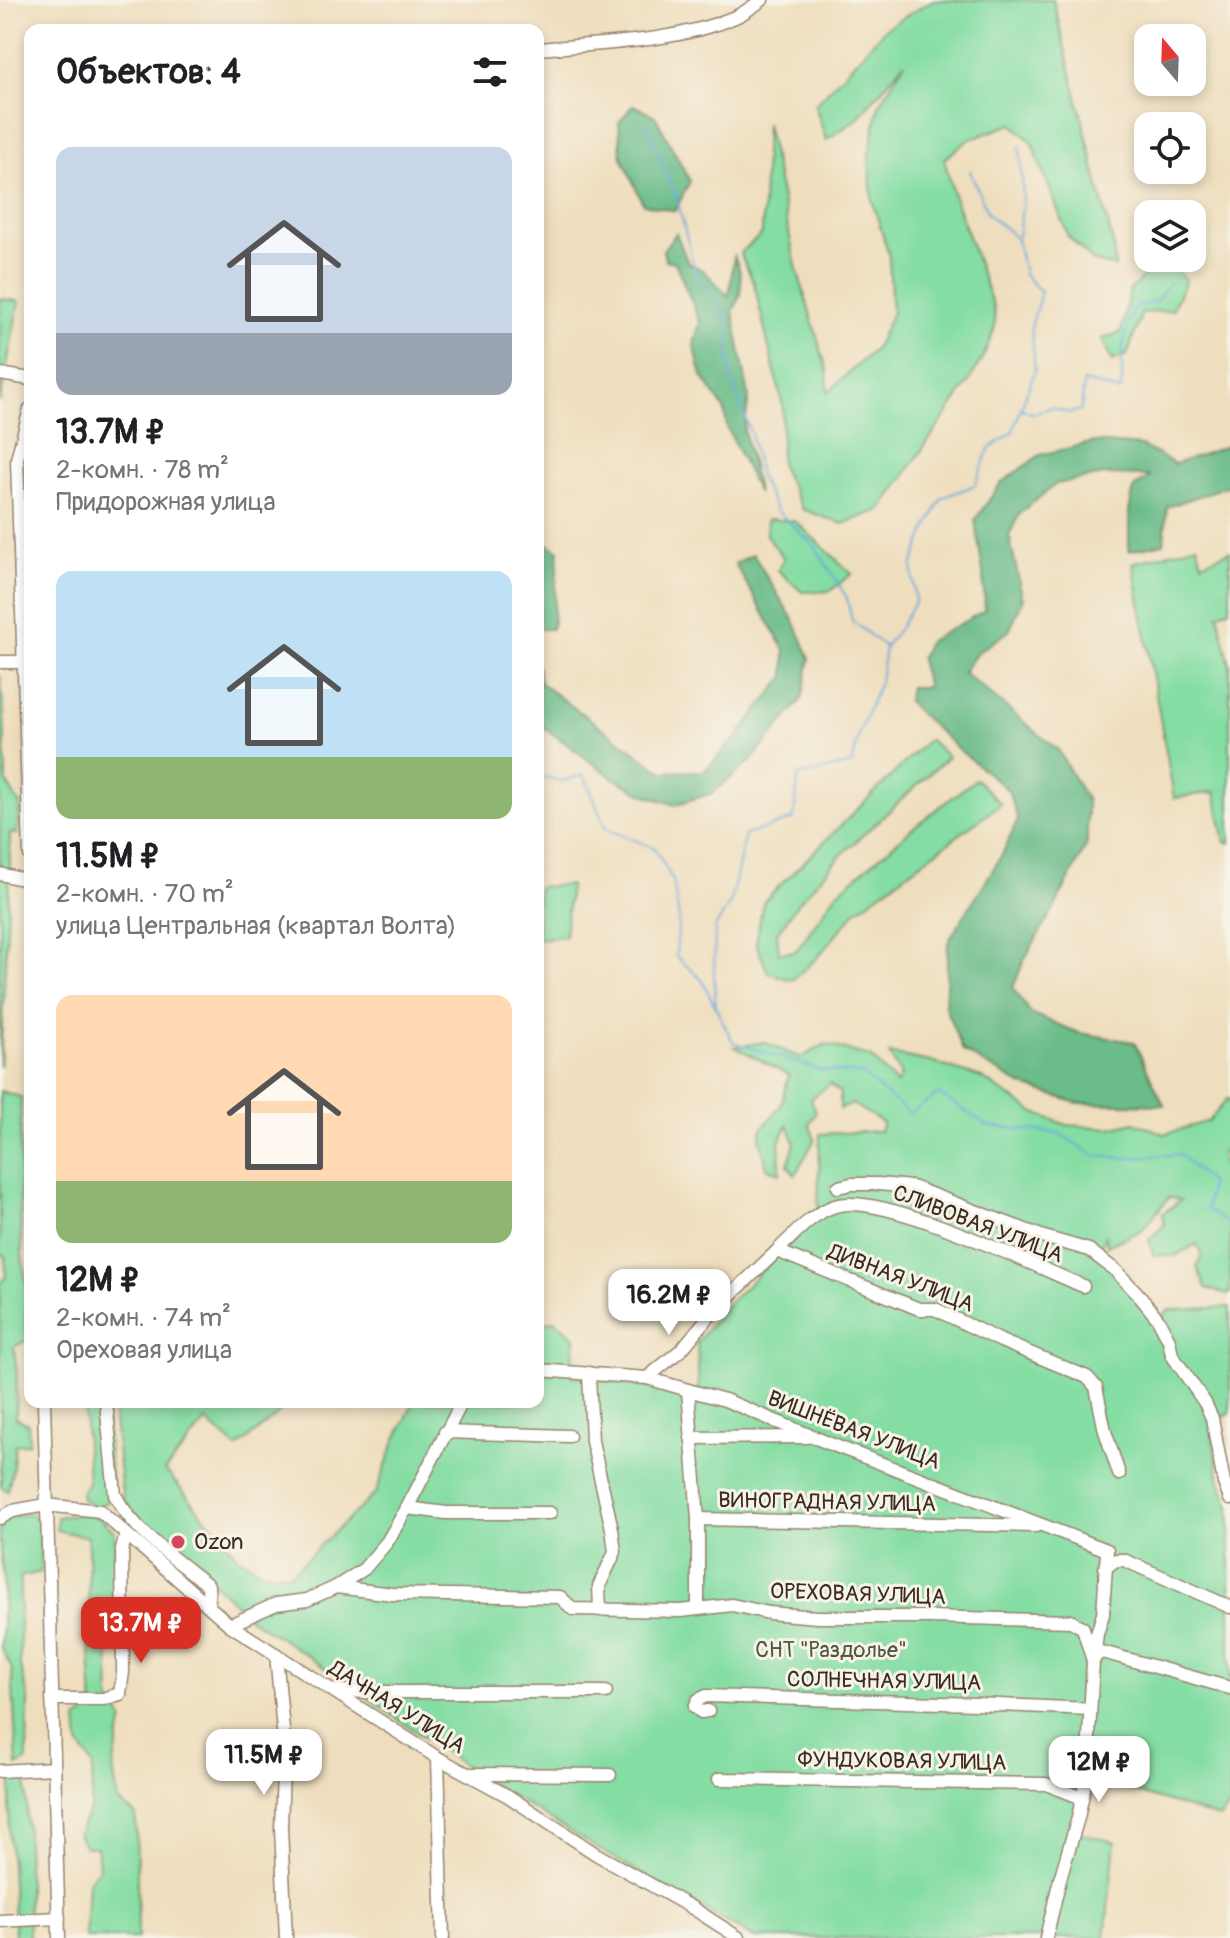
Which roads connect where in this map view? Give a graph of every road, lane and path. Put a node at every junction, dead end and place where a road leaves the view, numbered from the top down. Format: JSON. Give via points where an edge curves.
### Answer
{"nodes":[{"id":1,"x":762,"y":0,"type":"edge"},
{"id":2,"x":544,"y":48,"type":"edge"},
{"id":3,"x":0,"y":374,"type":"edge"},
{"id":4,"x":24,"y":378,"type":"edge"},
{"id":5,"x":24,"y":432,"type":"edge"},
{"id":6,"x":0,"y":662,"type":"edge"},
{"id":7,"x":24,"y":662,"type":"joint"},
{"id":8,"x":0,"y":874,"type":"edge"},
{"id":9,"x":24,"y":880,"type":"edge"},
{"id":10,"x":838,"y":1187,"type":"dead end"},
{"id":11,"x":777,"y":1251,"type":"junction"},
{"id":12,"x":1083,"y":1286,"type":"dead end"},
{"id":13,"x":544,"y":1370,"type":"edge"},
{"id":14,"x":589,"y":1373,"type":"junction"},
{"id":15,"x":647,"y":1378,"type":"junction"},
{"id":16,"x":688,"y":1390,"type":"junction"},
{"id":17,"x":44,"y":1408,"type":"edge"},
{"id":18,"x":107,"y":1408,"type":"edge"},
{"id":19,"x":459,"y":1408,"type":"edge"},
{"id":20,"x":445,"y":1432,"type":"junction"},
{"id":21,"x":569,"y":1436,"type":"dead end"},
{"id":22,"x":815,"y":1437,"type":"junction"},
{"id":23,"x":691,"y":1438,"type":"junction"},
{"id":24,"x":1119,"y":1474,"type":"dead end"},
{"id":25,"x":1230,"y":1499,"type":"edge"},
{"id":26,"x":46,"y":1505,"type":"junction"},
{"id":27,"x":407,"y":1508,"type":"junction"},
{"id":28,"x":550,"y":1513,"type":"dead end"},
{"id":29,"x":0,"y":1518,"type":"edge"},
{"id":30,"x":698,"y":1519,"type":"junction"},
{"id":31,"x":1043,"y":1526,"type":"junction"},
{"id":32,"x":126,"y":1534,"type":"junction"},
{"id":33,"x":1105,"y":1568,"type":"junction"},
{"id":34,"x":336,"y":1587,"type":"junction"},
{"id":35,"x":209,"y":1606,"type":"junction"},
{"id":36,"x":698,"y":1607,"type":"junction"},
{"id":37,"x":1230,"y":1607,"type":"edge"},
{"id":38,"x":600,"y":1610,"type":"junction"},
{"id":39,"x":230,"y":1625,"type":"junction"},
{"id":40,"x":276,"y":1654,"type":"junction"},
{"id":41,"x":1093,"y":1661,"type":"junction"},
{"id":42,"x":1230,"y":1688,"type":"edge"},
{"id":43,"x":333,"y":1691,"type":"junction"},
{"id":44,"x":606,"y":1692,"type":"dead end"},
{"id":45,"x":52,"y":1699,"type":"junction"},
{"id":46,"x":1090,"y":1709,"type":"junction"},
{"id":47,"x":708,"y":1711,"type":"dead end"},
{"id":48,"x":438,"y":1758,"type":"junction"},
{"id":49,"x":54,"y":1768,"type":"junction"},
{"id":50,"x":0,"y":1771,"type":"edge"},
{"id":51,"x":467,"y":1774,"type":"junction"},
{"id":52,"x":610,"y":1775,"type":"dead end"},
{"id":53,"x":719,"y":1779,"type":"dead end"},
{"id":54,"x":1082,"y":1798,"type":"junction"},
{"id":55,"x":59,"y":1918,"type":"junction"},
{"id":56,"x":0,"y":1921,"type":"edge"},
{"id":57,"x":59,"y":1938,"type":"edge"},
{"id":58,"x":286,"y":1938,"type":"edge"},
{"id":59,"x":443,"y":1938,"type":"edge"},
{"id":60,"x":739,"y":1938,"type":"edge"},
{"id":61,"x":1046,"y":1938,"type":"edge"}],
"edges":[{"from":1,"to":2,"type":"street","via":[[738,16],[691,32]]},
{"from":3,"to":4,"type":"street"},
{"from":5,"to":7,"type":"street","via":[[17,459]]},
{"from":6,"to":7,"type":"street"},
{"from":8,"to":9,"type":"street"},
{"from":10,"to":25,"type":"street","via":[[912,1187],[1089,1250],[1115,1270],[1158,1319],[1172,1355],[1205,1403]]},
{"from":11,"to":12,"type":"street","name":"СЛИВОВАЯ УЛИЦА","via":[[815,1216],[836,1205],[865,1205],[928,1222]]},
{"from":11,"to":15,"type":"street"},
{"from":11,"to":24,"type":"street","name":"ДИВНАЯ УЛИЦА","via":[[919,1309],[935,1309],[1087,1377],[1096,1387]]},
{"from":13,"to":14,"type":"street","name":"ВИШНЁВАЯ УЛИЦА"},
{"from":14,"to":15,"type":"street","name":"ВИШНЁВАЯ УЛИЦА"},
{"from":14,"to":38,"type":"street","via":[[592,1441],[615,1552],[599,1586]]},
{"from":15,"to":16,"type":"street","name":"ВИШНЁВАЯ УЛИЦА"},
{"from":16,"to":22,"type":"street","name":"ВИШНЁВАЯ УЛИЦА"},
{"from":16,"to":23,"type":"street"},
{"from":17,"to":26,"type":"street"},
{"from":18,"to":35,"type":"street","via":[[115,1495],[121,1508],[208,1585]]},
{"from":19,"to":20,"type":"street"},
{"from":20,"to":21,"type":"street"},
{"from":20,"to":27,"type":"street"},
{"from":22,"to":23,"type":"street"},
{"from":22,"to":31,"type":"street","name":"ВИШНЁВАЯ УЛИЦА"},
{"from":23,"to":30,"type":"street"},
{"from":26,"to":29,"type":"street","name":"ДАЧНАЯ УЛИЦА"},
{"from":26,"to":32,"type":"street","name":"ДАЧНАЯ УЛИЦА","via":[[100,1511]]},
{"from":26,"to":45,"type":"street"},
{"from":27,"to":28,"type":"street"},
{"from":27,"to":34,"type":"street","via":[[364,1569]]},
{"from":30,"to":31,"type":"street","name":"ВИНОГРАДНАЯ УЛИЦА"},
{"from":30,"to":36,"type":"street","name":"ВИНОГРАДНАЯ УЛИЦА"},
{"from":31,"to":33,"type":"street","name":"ВИШНЁВАЯ УЛИЦА","via":[[1107,1550]]},
{"from":32,"to":35,"type":"street","name":"ДАЧНАЯ УЛИЦА"},
{"from":32,"to":45,"type":"street","via":[[120,1694]]},
{"from":33,"to":37,"type":"street","via":[[1124,1560]]},
{"from":33,"to":41,"type":"street"},
{"from":34,"to":38,"type":"street","name":"ОРЕХОВАЯ УЛИЦА","via":[[393,1594],[560,1597],[573,1609]]},
{"from":34,"to":39,"type":"street","name":"ОРЕХОВАЯ УЛИЦА","via":[[307,1600],[276,1604]]},
{"from":35,"to":39,"type":"street","name":"ДАЧНАЯ УЛИЦА"},
{"from":36,"to":38,"type":"street","name":"ОРЕХОВАЯ УЛИЦА"},
{"from":36,"to":41,"type":"street","name":"ОРЕХОВАЯ УЛИЦА","via":[[732,1605],[817,1617],[1071,1621],[1083,1628]]},
{"from":39,"to":40,"type":"street","name":"ДАЧНАЯ УЛИЦА"},
{"from":40,"to":43,"type":"street","name":"ДАЧНАЯ УЛИЦА"},
{"from":40,"to":58,"type":"street","via":[[284,1741]]},
{"from":41,"to":42,"type":"street","via":[[1099,1652],[1106,1653]]},
{"from":41,"to":46,"type":"street","name":"ОРЕХОВАЯ УЛИЦА"},
{"from":43,"to":44,"type":"street"},
{"from":43,"to":48,"type":"street","name":"ДАЧНАЯ УЛИЦА"},
{"from":45,"to":49,"type":"street"},
{"from":46,"to":47,"type":"street","name":"СОЛНЕЧНАЯ УЛИЦА","via":[[706,1696],[695,1707]]},
{"from":46,"to":54,"type":"street","name":"ОРЕХОВАЯ УЛИЦА"},
{"from":48,"to":51,"type":"street","name":"ДАЧНАЯ УЛИЦА"},
{"from":48,"to":59,"type":"street"},
{"from":49,"to":50,"type":"street"},
{"from":49,"to":55,"type":"street"},
{"from":51,"to":52,"type":"street"},
{"from":51,"to":60,"type":"street","name":"ДАЧНАЯ УЛИЦА"},
{"from":53,"to":54,"type":"street","name":"ФУНДУКОВАЯ УЛИЦА","via":[[1046,1784]]},
{"from":54,"to":61,"type":"street","name":"ОРЕХОВАЯ УЛИЦА"},
{"from":55,"to":56,"type":"street"},
{"from":55,"to":57,"type":"street"}]}
